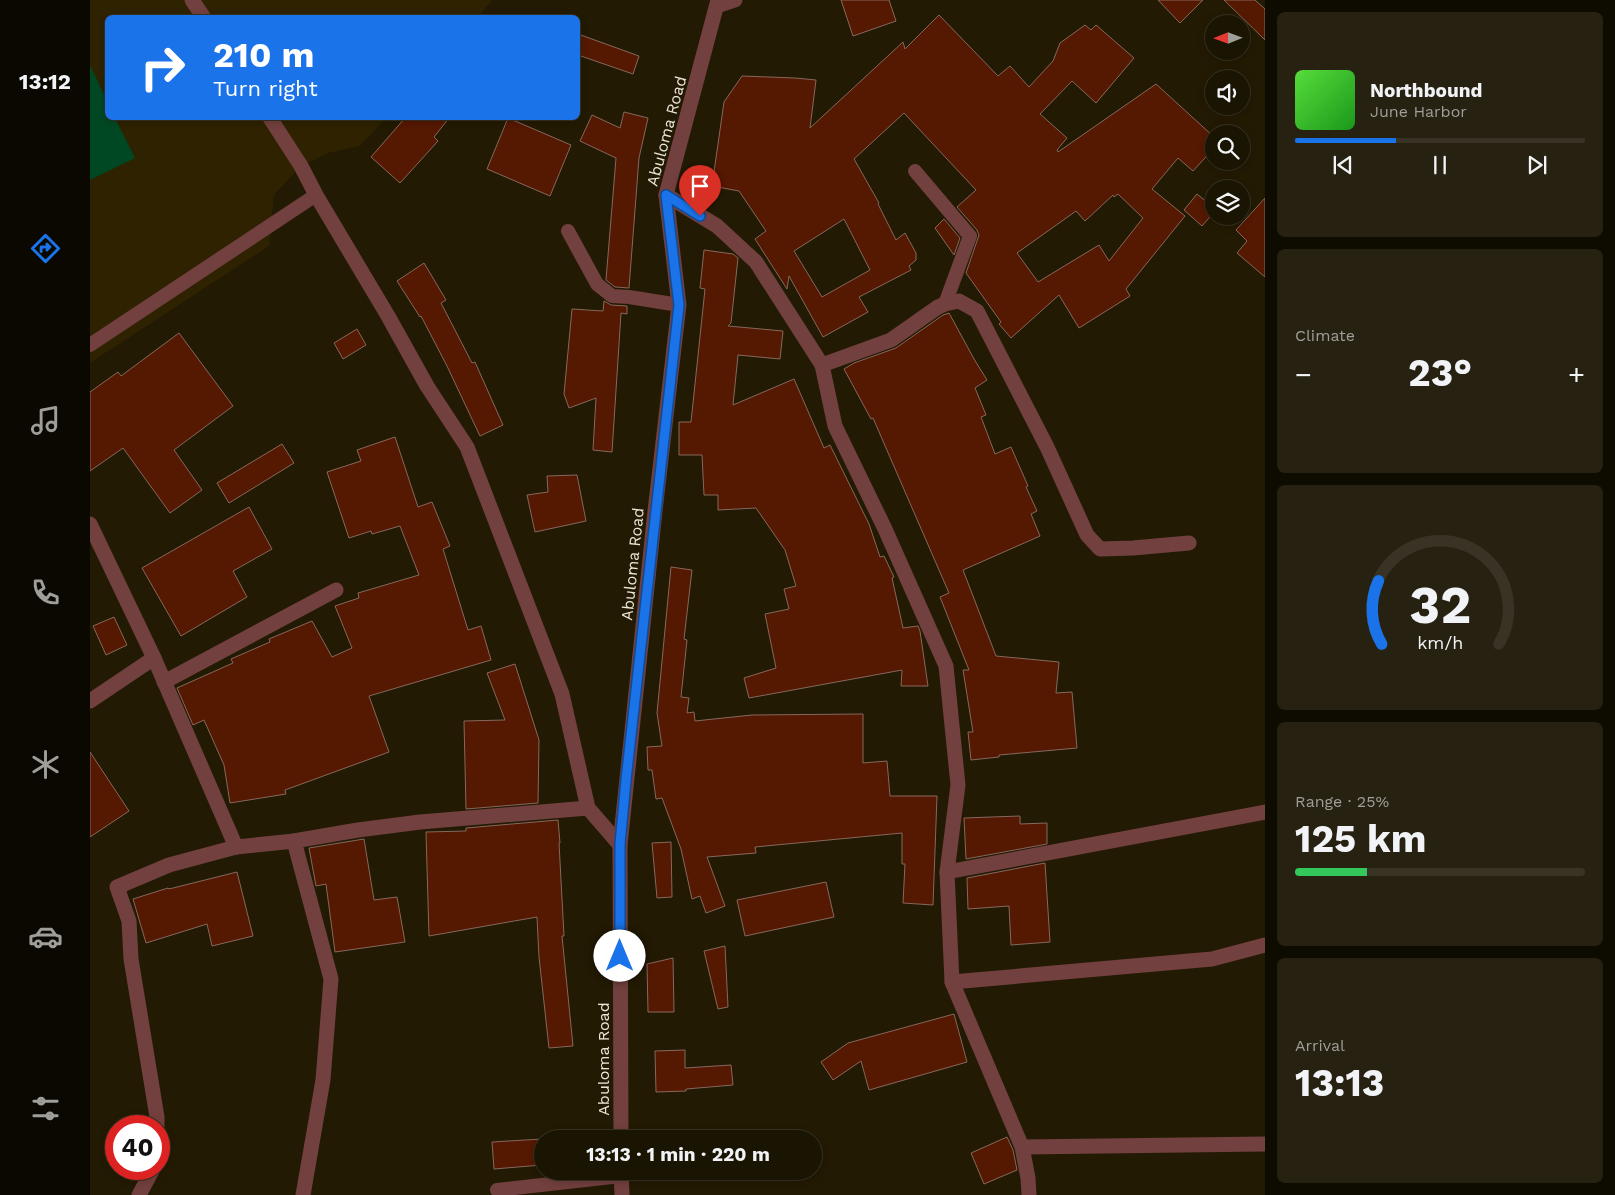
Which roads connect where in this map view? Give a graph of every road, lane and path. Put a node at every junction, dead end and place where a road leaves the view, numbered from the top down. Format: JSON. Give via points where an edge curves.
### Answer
{"nodes":[{"id":1,"x":192,"y":0,"type":"edge"},
{"id":2,"x":735,"y":0,"type":"edge"},
{"id":3,"x":718,"y":3,"type":"edge"},
{"id":4,"x":202,"y":15,"type":"edge"},
{"id":5,"x":271,"y":120,"type":"edge"},
{"id":6,"x":915,"y":171,"type":"dead end"},
{"id":7,"x":316,"y":195,"type":"junction"},
{"id":8,"x":666,"y":195,"type":"junction"},
{"id":9,"x":568,"y":231,"type":"dead end"},
{"id":10,"x":945,"y":304,"type":"junction"},
{"id":11,"x":679,"y":305,"type":"junction"},
{"id":12,"x":90,"y":345,"type":"edge"},
{"id":13,"x":822,"y":365,"type":"junction"},
{"id":14,"x":90,"y":524,"type":"edge"},
{"id":15,"x":1189,"y":542,"type":"dead end"},
{"id":16,"x":336,"y":590,"type":"dead end"},
{"id":17,"x":154,"y":658,"type":"junction"},
{"id":18,"x":164,"y":682,"type":"junction"},
{"id":19,"x":90,"y":701,"type":"edge"},
{"id":20,"x":588,"y":808,"type":"junction"},
{"id":21,"x":1265,"y":812,"type":"edge"},
{"id":22,"x":294,"y":841,"type":"junction"},
{"id":23,"x":620,"y":844,"type":"junction"},
{"id":24,"x":236,"y":847,"type":"junction"},
{"id":25,"x":947,"y":872,"type":"junction"},
{"id":26,"x":1265,"y":945,"type":"edge"},
{"id":27,"x":952,"y":982,"type":"junction"},
{"id":28,"x":157,"y":1115,"type":"edge"},
{"id":29,"x":621,"y":1130,"type":"edge"},
{"id":30,"x":1265,"y":1144,"type":"edge"},
{"id":31,"x":1022,"y":1147,"type":"junction"},
{"id":32,"x":147,"y":1180,"type":"edge"},
{"id":33,"x":574,"y":1180,"type":"edge"},
{"id":34,"x":621,"y":1180,"type":"edge"},
{"id":35,"x":497,"y":1190,"type":"dead end"},
{"id":36,"x":139,"y":1195,"type":"edge"},
{"id":37,"x":303,"y":1195,"type":"edge"},
{"id":38,"x":622,"y":1195,"type":"edge"},
{"id":39,"x":1029,"y":1195,"type":"edge"}],
"edges":[{"from":1,"to":4,"type":"street"},
{"from":2,"to":3,"type":"street"},
{"from":3,"to":8,"type":"street","name":"Abuloma Road"},
{"from":5,"to":7,"type":"street"},
{"from":6,"to":10,"type":"lane","via":[[970,236]]},
{"from":7,"to":12,"type":"lane"},
{"from":7,"to":20,"type":"street","via":[[427,386],[467,447],[562,694]]},
{"from":8,"to":11,"type":"street","name":"Abuloma Road"},
{"from":8,"to":13,"type":"street","via":[[717,226],[756,262]]},
{"from":9,"to":11,"type":"lane","via":[[597,284],[612,296]]},
{"from":10,"to":13,"type":"street","via":[[891,340]]},
{"from":10,"to":15,"type":"street","via":[[959,301],[976,311],[1047,447],[1087,535],[1100,549]]},
{"from":11,"to":23,"type":"street","name":"Abuloma Road"},
{"from":13,"to":25,"type":"street","via":[[835,426],[946,666],[958,785]]},
{"from":14,"to":17,"type":"street"},
{"from":16,"to":18,"type":"street"},
{"from":17,"to":18,"type":"street"},
{"from":17,"to":19,"type":"street"},
{"from":18,"to":24,"type":"street"},
{"from":20,"to":22,"type":"street","via":[[420,822]]},
{"from":20,"to":23,"type":"street"},
{"from":21,"to":25,"type":"street"},
{"from":22,"to":24,"type":"street"},
{"from":22,"to":37,"type":"street","via":[[331,979],[323,1080]]},
{"from":23,"to":29,"type":"street","name":"Abuloma Road"},
{"from":24,"to":28,"type":"street","via":[[169,865],[117,888],[129,921],[131,959]]},
{"from":25,"to":27,"type":"street"},
{"from":26,"to":27,"type":"street","via":[[1212,959]]},
{"from":27,"to":31,"type":"street"},
{"from":30,"to":31,"type":"street"},
{"from":31,"to":39,"type":"street"},
{"from":32,"to":36,"type":"street"},
{"from":33,"to":35,"type":"lane"},
{"from":34,"to":38,"type":"street"}]}
